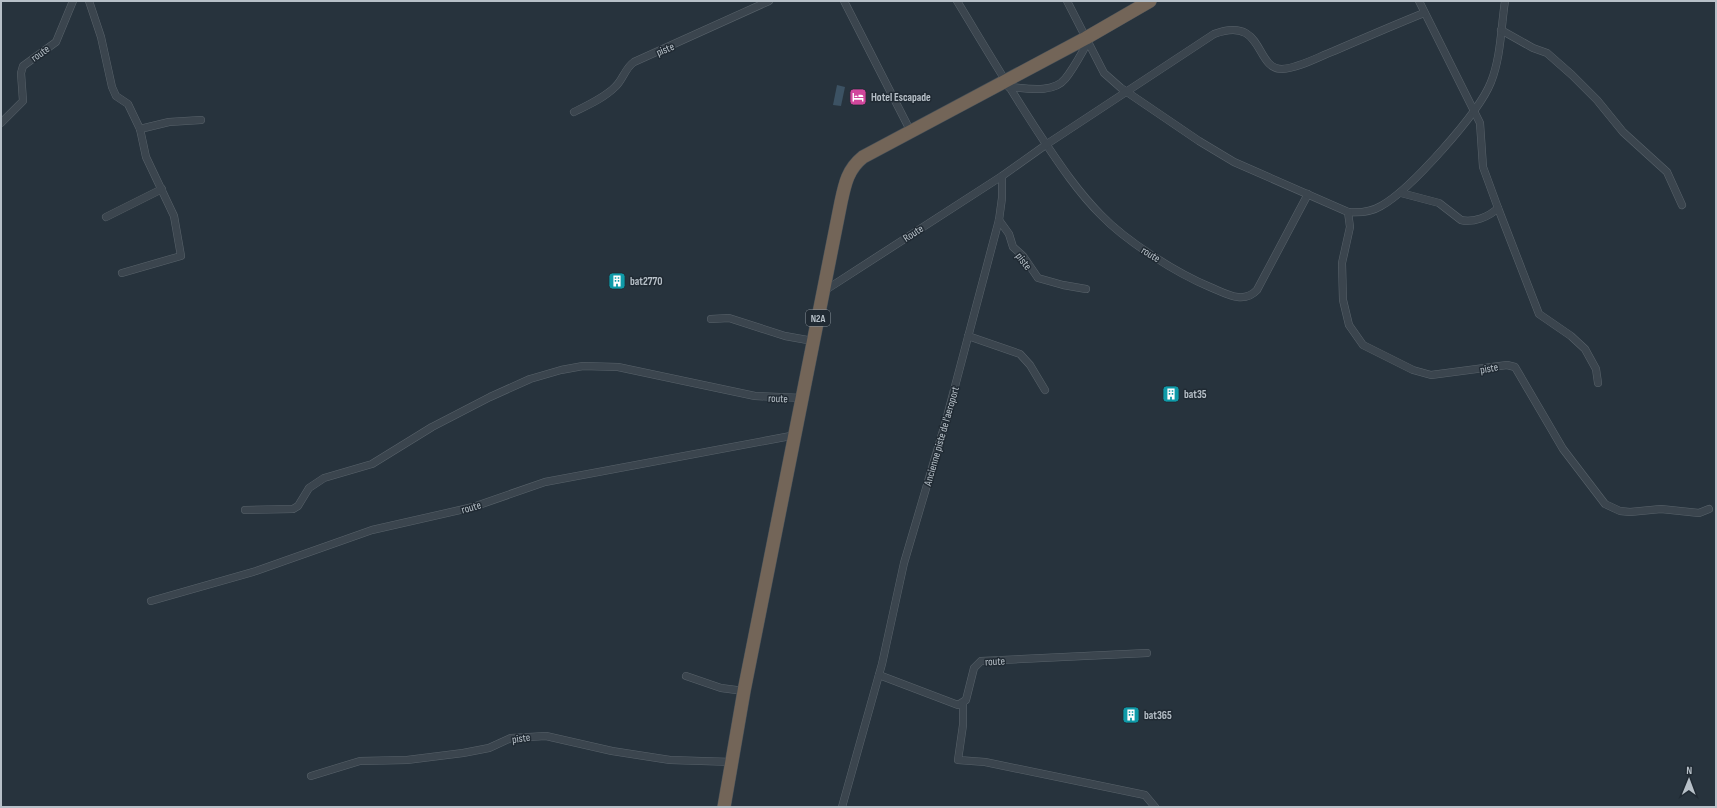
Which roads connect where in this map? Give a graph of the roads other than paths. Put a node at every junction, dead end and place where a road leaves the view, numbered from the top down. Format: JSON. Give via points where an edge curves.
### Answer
{"nodes":[{"id":1,"x":73,"y":1,"type":"edge"},
{"id":2,"x":89,"y":1,"type":"edge"},
{"id":3,"x":769,"y":1,"type":"edge"},
{"id":4,"x":844,"y":1,"type":"edge"},
{"id":5,"x":957,"y":1,"type":"edge"},
{"id":6,"x":1067,"y":1,"type":"edge"},
{"id":7,"x":1150,"y":1,"type":"edge"},
{"id":8,"x":1419,"y":1,"type":"edge"},
{"id":9,"x":1505,"y":1,"type":"edge"},
{"id":10,"x":1424,"y":13,"type":"junction"},
{"id":11,"x":1500,"y":30,"type":"junction"},
{"id":12,"x":1087,"y":40,"type":"junction"},
{"id":13,"x":1007,"y":84,"type":"junction"},
{"id":14,"x":1127,"y":93,"type":"junction"},
{"id":15,"x":1474,"y":110,"type":"junction"},
{"id":16,"x":574,"y":112,"type":"dead end"},
{"id":17,"x":201,"y":120,"type":"dead end"},
{"id":18,"x":1,"y":123,"type":"edge"},
{"id":19,"x":140,"y":129,"type":"junction"},
{"id":20,"x":911,"y":132,"type":"junction"},
{"id":21,"x":1047,"y":144,"type":"junction"},
{"id":22,"x":1002,"y":176,"type":"junction"},
{"id":23,"x":162,"y":189,"type":"junction"},
{"id":24,"x":1400,"y":193,"type":"junction"},
{"id":25,"x":1308,"y":194,"type":"junction"},
{"id":26,"x":1682,"y":205,"type":"dead end"},
{"id":27,"x":1498,"y":208,"type":"junction"},
{"id":28,"x":1348,"y":212,"type":"junction"},
{"id":29,"x":106,"y":217,"type":"dead end"},
{"id":30,"x":998,"y":220,"type":"junction"},
{"id":31,"x":122,"y":273,"type":"dead end"},
{"id":32,"x":1086,"y":289,"type":"dead end"},
{"id":33,"x":824,"y":291,"type":"junction"},
{"id":34,"x":711,"y":319,"type":"dead end"},
{"id":35,"x":968,"y":336,"type":"junction"},
{"id":36,"x":813,"y":341,"type":"junction"},
{"id":37,"x":1598,"y":383,"type":"dead end"},
{"id":38,"x":1045,"y":390,"type":"dead end"},
{"id":39,"x":803,"y":398,"type":"junction"},
{"id":40,"x":796,"y":435,"type":"junction"},
{"id":41,"x":1709,"y":509,"type":"dead end"},
{"id":42,"x":245,"y":510,"type":"dead end"},
{"id":43,"x":151,"y":602,"type":"dead end"},
{"id":44,"x":1147,"y":653,"type":"dead end"},
{"id":45,"x":879,"y":675,"type":"junction"},
{"id":46,"x":686,"y":676,"type":"dead end"},
{"id":47,"x":744,"y":691,"type":"junction"},
{"id":48,"x":963,"y":704,"type":"junction"},
{"id":49,"x":733,"y":762,"type":"junction"},
{"id":50,"x":311,"y":776,"type":"dead end"},
{"id":51,"x":724,"y":807,"type":"edge"},
{"id":52,"x":842,"y":807,"type":"edge"},
{"id":53,"x":1155,"y":807,"type":"edge"}],
"edges":[{"from":1,"to":18,"type":"street","name":"route","via":[[56,42],[23,66],[23,102]]},
{"from":2,"to":19,"type":"street","via":[[101,37],[112,87],[116,96],[128,104]]},
{"from":3,"to":16,"type":"street","name":"piste","via":[[634,62],[620,82],[609,92]]},
{"from":4,"to":20,"type":"street"},
{"from":5,"to":13,"type":"street","name":"route"},
{"from":6,"to":12,"type":"street"},
{"from":7,"to":12,"type":"highway","number":"N2A"},
{"from":8,"to":10,"type":"street"},
{"from":9,"to":11,"type":"street"},
{"from":10,"to":14,"type":"street","via":[[1320,56],[1280,69],[1272,65],[1245,32],[1225,30],[1214,34]]},
{"from":10,"to":15,"type":"street"},
{"from":11,"to":15,"type":"street","via":[[1492,80]]},
{"from":11,"to":26,"type":"street","via":[[1547,53],[1572,75],[1623,132],[1667,172]]},
{"from":12,"to":13,"type":"highway","number":"N2A"},
{"from":12,"to":13,"type":"street","via":[[1060,84],[1038,88]]},
{"from":12,"to":14,"type":"street","via":[[1104,73]]},
{"from":13,"to":20,"type":"highway","number":"N2A"},
{"from":13,"to":21,"type":"street","name":"route"},
{"from":14,"to":21,"type":"street"},
{"from":14,"to":25,"type":"street","via":[[1234,162]]},
{"from":15,"to":24,"type":"street","via":[[1436,156]]},
{"from":15,"to":27,"type":"street","via":[[1480,123],[1485,178]]},
{"from":17,"to":19,"type":"street","via":[[169,122]]},
{"from":19,"to":23,"type":"street","via":[[146,157]]},
{"from":20,"to":33,"type":"highway","number":"N2A","via":[[863,157],[849,172]]},
{"from":21,"to":22,"type":"street"},
{"from":21,"to":25,"type":"street","name":"route","via":[[1086,200],[1124,235],[1142,249],[1204,285],[1239,298],[1246,298],[1257,290]]},
{"from":22,"to":30,"type":"street","name":"Ancienne piste de l'aeroport"},
{"from":22,"to":33,"type":"street","name":"Route"},
{"from":23,"to":29,"type":"street"},
{"from":23,"to":31,"type":"street","via":[[174,216],[181,256]]},
{"from":24,"to":27,"type":"street","via":[[1439,203],[1466,221],[1479,219]]},
{"from":24,"to":28,"type":"street","via":[[1373,210]]},
{"from":25,"to":28,"type":"street"},
{"from":27,"to":37,"type":"street","via":[[1542,317],[1579,343],[1593,363]]},
{"from":28,"to":41,"type":"street","name":"piste","via":[[1350,227],[1342,263],[1343,300],[1349,326],[1363,345],[1413,370],[1431,375],[1507,365],[1515,367],[1563,449],[1605,504],[1620,512],[1660,509],[1698,513]]},
{"from":30,"to":32,"type":"street","name":"piste","via":[[1009,234],[1013,247],[1023,256],[1038,278],[1046,282]]},
{"from":30,"to":35,"type":"street","name":"Ancienne piste de l'aeroport"},
{"from":33,"to":36,"type":"highway","number":"N2A"},
{"from":34,"to":36,"type":"street","via":[[729,318],[785,336]]},
{"from":35,"to":38,"type":"street","via":[[1020,354]]},
{"from":35,"to":45,"type":"street","name":"Ancienne piste de l'aeroport","via":[[904,563]]},
{"from":36,"to":39,"type":"highway","number":"N2A"},
{"from":39,"to":40,"type":"highway","number":"N2A"},
{"from":39,"to":42,"type":"street","name":"route","via":[[755,396],[618,367],[583,366],[561,370],[530,379],[490,397],[372,464],[324,478],[309,488],[298,506],[293,509]]},
{"from":40,"to":43,"type":"street","name":"route","via":[[545,482],[473,507],[372,530],[256,571]]},
{"from":40,"to":47,"type":"highway","number":"N2A"},
{"from":44,"to":48,"type":"street","name":"route","via":[[981,661],[974,668],[968,696]]},
{"from":45,"to":48,"type":"street","via":[[952,703]]},
{"from":45,"to":52,"type":"street","name":"Ancienne piste de l'aeroport"},
{"from":46,"to":47,"type":"street","via":[[721,688]]},
{"from":47,"to":49,"type":"highway","number":"N2A"},
{"from":48,"to":53,"type":"street","via":[[958,760],[985,762],[1145,795]]},
{"from":49,"to":50,"type":"street","name":"piste","via":[[656,758],[546,736],[511,738],[490,748],[463,753],[406,760],[360,761]]},
{"from":49,"to":51,"type":"highway","number":"N2A"}]}
